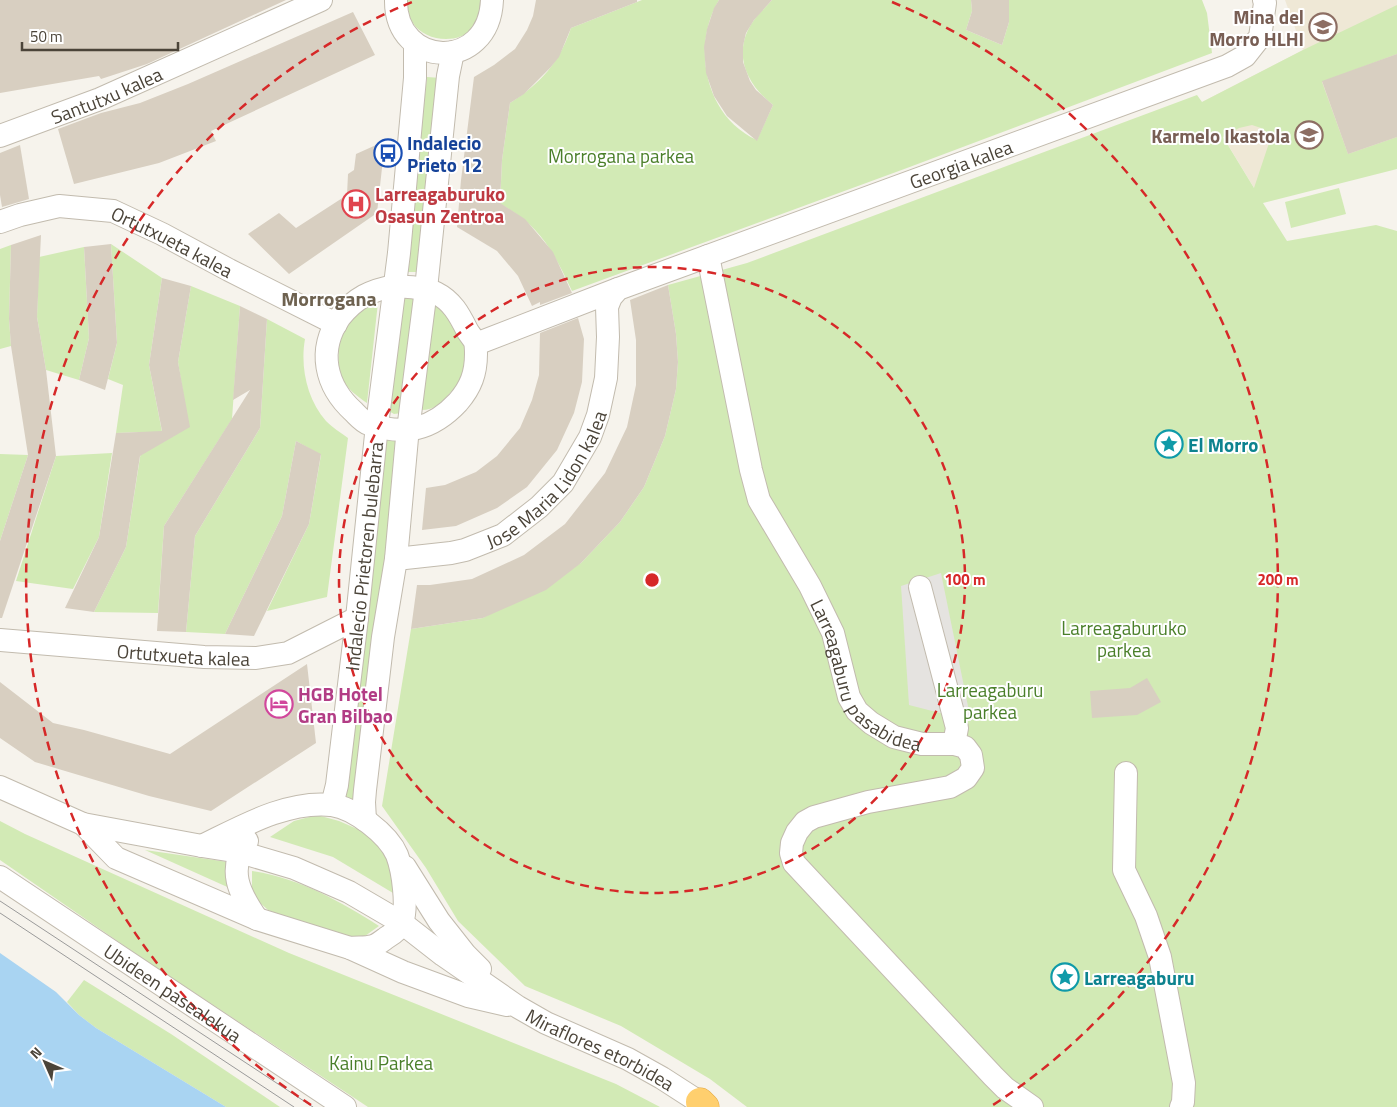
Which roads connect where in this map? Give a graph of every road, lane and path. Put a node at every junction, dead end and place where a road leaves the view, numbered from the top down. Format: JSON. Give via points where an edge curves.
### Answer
{"nodes":[{"id":1,"x":321,"y":0,"type":"edge"},
{"id":2,"x":396,"y":0,"type":"edge"},
{"id":3,"x":492,"y":0,"type":"edge"},
{"id":4,"x":1264,"y":0,"type":"edge"},
{"id":5,"x":416,"y":44,"type":"junction"},
{"id":6,"x":453,"y":52,"type":"junction"},
{"id":7,"x":0,"y":136,"type":"edge"},
{"id":8,"x":0,"y":222,"type":"edge"},
{"id":9,"x":708,"y":256,"type":"junction"},
{"id":10,"x":394,"y":286,"type":"junction"},
{"id":11,"x":426,"y":289,"type":"junction"},
{"id":12,"x":618,"y":289,"type":"junction"},
{"id":13,"x":578,"y":304,"type":"junction"},
{"id":14,"x":606,"y":317,"type":"junction"},
{"id":15,"x":336,"y":324,"type":"junction"},
{"id":16,"x":476,"y":344,"type":"junction"},
{"id":17,"x":377,"y":426,"type":"junction"},
{"id":18,"x":408,"y":431,"type":"junction"},
{"id":19,"x":396,"y":559,"type":"junction"},
{"id":20,"x":920,"y":587,"type":"dead end"},
{"id":21,"x":357,"y":618,"type":"junction"},
{"id":22,"x":0,"y":640,"type":"edge"},
{"id":23,"x":954,"y":744,"type":"junction"},
{"id":24,"x":1126,"y":773,"type":"dead end"},
{"id":25,"x":0,"y":787,"type":"edge"},
{"id":26,"x":332,"y":805,"type":"junction"},
{"id":27,"x":282,"y":811,"type":"junction"},
{"id":28,"x":365,"y":820,"type":"junction"},
{"id":29,"x":83,"y":824,"type":"junction"},
{"id":30,"x":202,"y":846,"type":"junction"},
{"id":31,"x":240,"y":852,"type":"junction"},
{"id":32,"x":397,"y":854,"type":"junction"},
{"id":33,"x":0,"y":877,"type":"edge"},
{"id":34,"x":257,"y":919,"type":"junction"},
{"id":35,"x":402,"y":924,"type":"junction"},
{"id":36,"x":350,"y":948,"type":"junction"},
{"id":37,"x":518,"y":1007,"type":"junction"},
{"id":38,"x":704,"y":1105,"type":"edge"},
{"id":39,"x":345,"y":1107,"type":"edge"},
{"id":40,"x":1032,"y":1107,"type":"edge"},
{"id":41,"x":1180,"y":1107,"type":"edge"}],
"edges":[{"from":1,"to":7,"type":"street","name":"Santutxu kalea","via":[[100,99]]},
{"from":2,"to":5,"type":"street","via":[[399,21],[405,34]]},
{"from":3,"to":6,"type":"street","via":[[487,28],[466,48]]},
{"from":4,"to":9,"type":"street","name":"Georgia kalea","via":[[1260,37],[1245,56],[1227,66]]},
{"from":5,"to":6,"type":"street","via":[[433,52]]},
{"from":5,"to":10,"type":"street","name":"Indalecio Prietoren bulebarra"},
{"from":6,"to":11,"type":"street","name":"Indalecio Prietoren bulebarra"},
{"from":8,"to":15,"type":"street","name":"Ortutxueta kalea","via":[[59,206],[113,211]]},
{"from":9,"to":12,"type":"street","name":"Georgia kalea"},
{"from":9,"to":23,"type":"street","name":"Larreagaburu pasabidea","via":[[759,500],[810,586],[833,633],[849,697],[857,711],[894,737],[922,744]]},
{"from":10,"to":11,"type":"street","name":"Indalecio Prietoren bulebarra"},
{"from":10,"to":15,"type":"street","name":"Indalecio Prietoren bulebarra","via":[[377,289],[362,297],[346,310]]},
{"from":10,"to":17,"type":"street","name":"Indalecio Prietoren bulebarra"},
{"from":11,"to":16,"type":"street","name":"Indalecio Prietoren bulebarra","via":[[452,304]]},
{"from":11,"to":18,"type":"street","name":"Indalecio Prietoren bulebarra"},
{"from":12,"to":13,"type":"street","name":"Georgia kalea"},
{"from":12,"to":14,"type":"street","via":[[608,303]]},
{"from":13,"to":14,"type":"street"},
{"from":13,"to":16,"type":"street","name":"Georgia kalea"},
{"from":14,"to":19,"type":"street","name":"Jose Maria Lidon kalea","via":[[606,378],[598,415],[590,437],[563,483],[539,507],[502,535],[458,552]]},
{"from":15,"to":17,"type":"street","name":"Indalecio Prietoren bulebarra","via":[[327,345],[326,364],[332,385],[358,416]]},
{"from":16,"to":18,"type":"street","name":"Indalecio Prietoren bulebarra","via":[[474,378],[464,394],[449,412],[437,420]]},
{"from":17,"to":18,"type":"street","name":"Indalecio Prietoren bulebarra"},
{"from":17,"to":21,"type":"street","name":"Indalecio Prietoren bulebarra"},
{"from":18,"to":19,"type":"street","name":"Indalecio Prietoren bulebarra"},
{"from":19,"to":28,"type":"street","name":"Indalecio Prietoren bulebarra","via":[[365,790]]},
{"from":20,"to":23,"type":"street","via":[[957,728]]},
{"from":21,"to":22,"type":"street","name":"Ortutxueta kalea","via":[[288,653],[256,658]]},
{"from":21,"to":26,"type":"street","name":"Indalecio Prietoren bulebarra"},
{"from":23,"to":40,"type":"street","name":"Larreagaburu pasabidea","via":[[965,746],[971,756],[973,768],[966,778],[950,787],[868,802],[814,817],[796,832],[791,853],[794,863],[993,1076]]},
{"from":24,"to":41,"type":"street","via":[[1124,870],[1146,916],[1160,958],[1184,1083]]},
{"from":25,"to":29,"type":"street","name":"Miraflores etorbidea"},
{"from":26,"to":27,"type":"street","name":"Miraflores etorbidea"},
{"from":26,"to":28,"type":"street","name":"Miraflores etorbidea"},
{"from":27,"to":30,"type":"street","name":"Miraflores etorbidea","via":[[255,820]]},
{"from":27,"to":31,"type":"street","name":"Miraflores etorbidea","via":[[250,838]]},
{"from":28,"to":32,"type":"street","name":"Miraflores etorbidea","via":[[379,831]]},
{"from":29,"to":30,"type":"street","name":"Miraflores etorbidea"},
{"from":29,"to":34,"type":"street","name":"Miraflores etorbidea","via":[[116,858]]},
{"from":30,"to":31,"type":"street","name":"Miraflores etorbidea"},
{"from":31,"to":34,"type":"street","via":[[236,878],[243,898]]},
{"from":31,"to":35,"type":"street","name":"Miraflores etorbidea","via":[[294,868],[349,892]]},
{"from":32,"to":35,"type":"street","name":"Miraflores etorbidea","via":[[405,891]]},
{"from":32,"to":37,"type":"street","name":"Miraflores etorbidea","via":[[439,921],[465,954]]},
{"from":33,"to":39,"type":"street","name":"Ubideen pasealekua"},
{"from":34,"to":36,"type":"street","name":"Miraflores etorbidea"},
{"from":35,"to":36,"type":"street","name":"Miraflores etorbidea","via":[[374,946]]},
{"from":35,"to":37,"type":"street","name":"Miraflores etorbidea"},
{"from":36,"to":37,"type":"street","name":"Miraflores etorbidea","via":[[468,996]]},
{"from":37,"to":38,"type":"street","name":"Miraflores etorbidea","via":[[546,1023],[622,1056]]}]}
